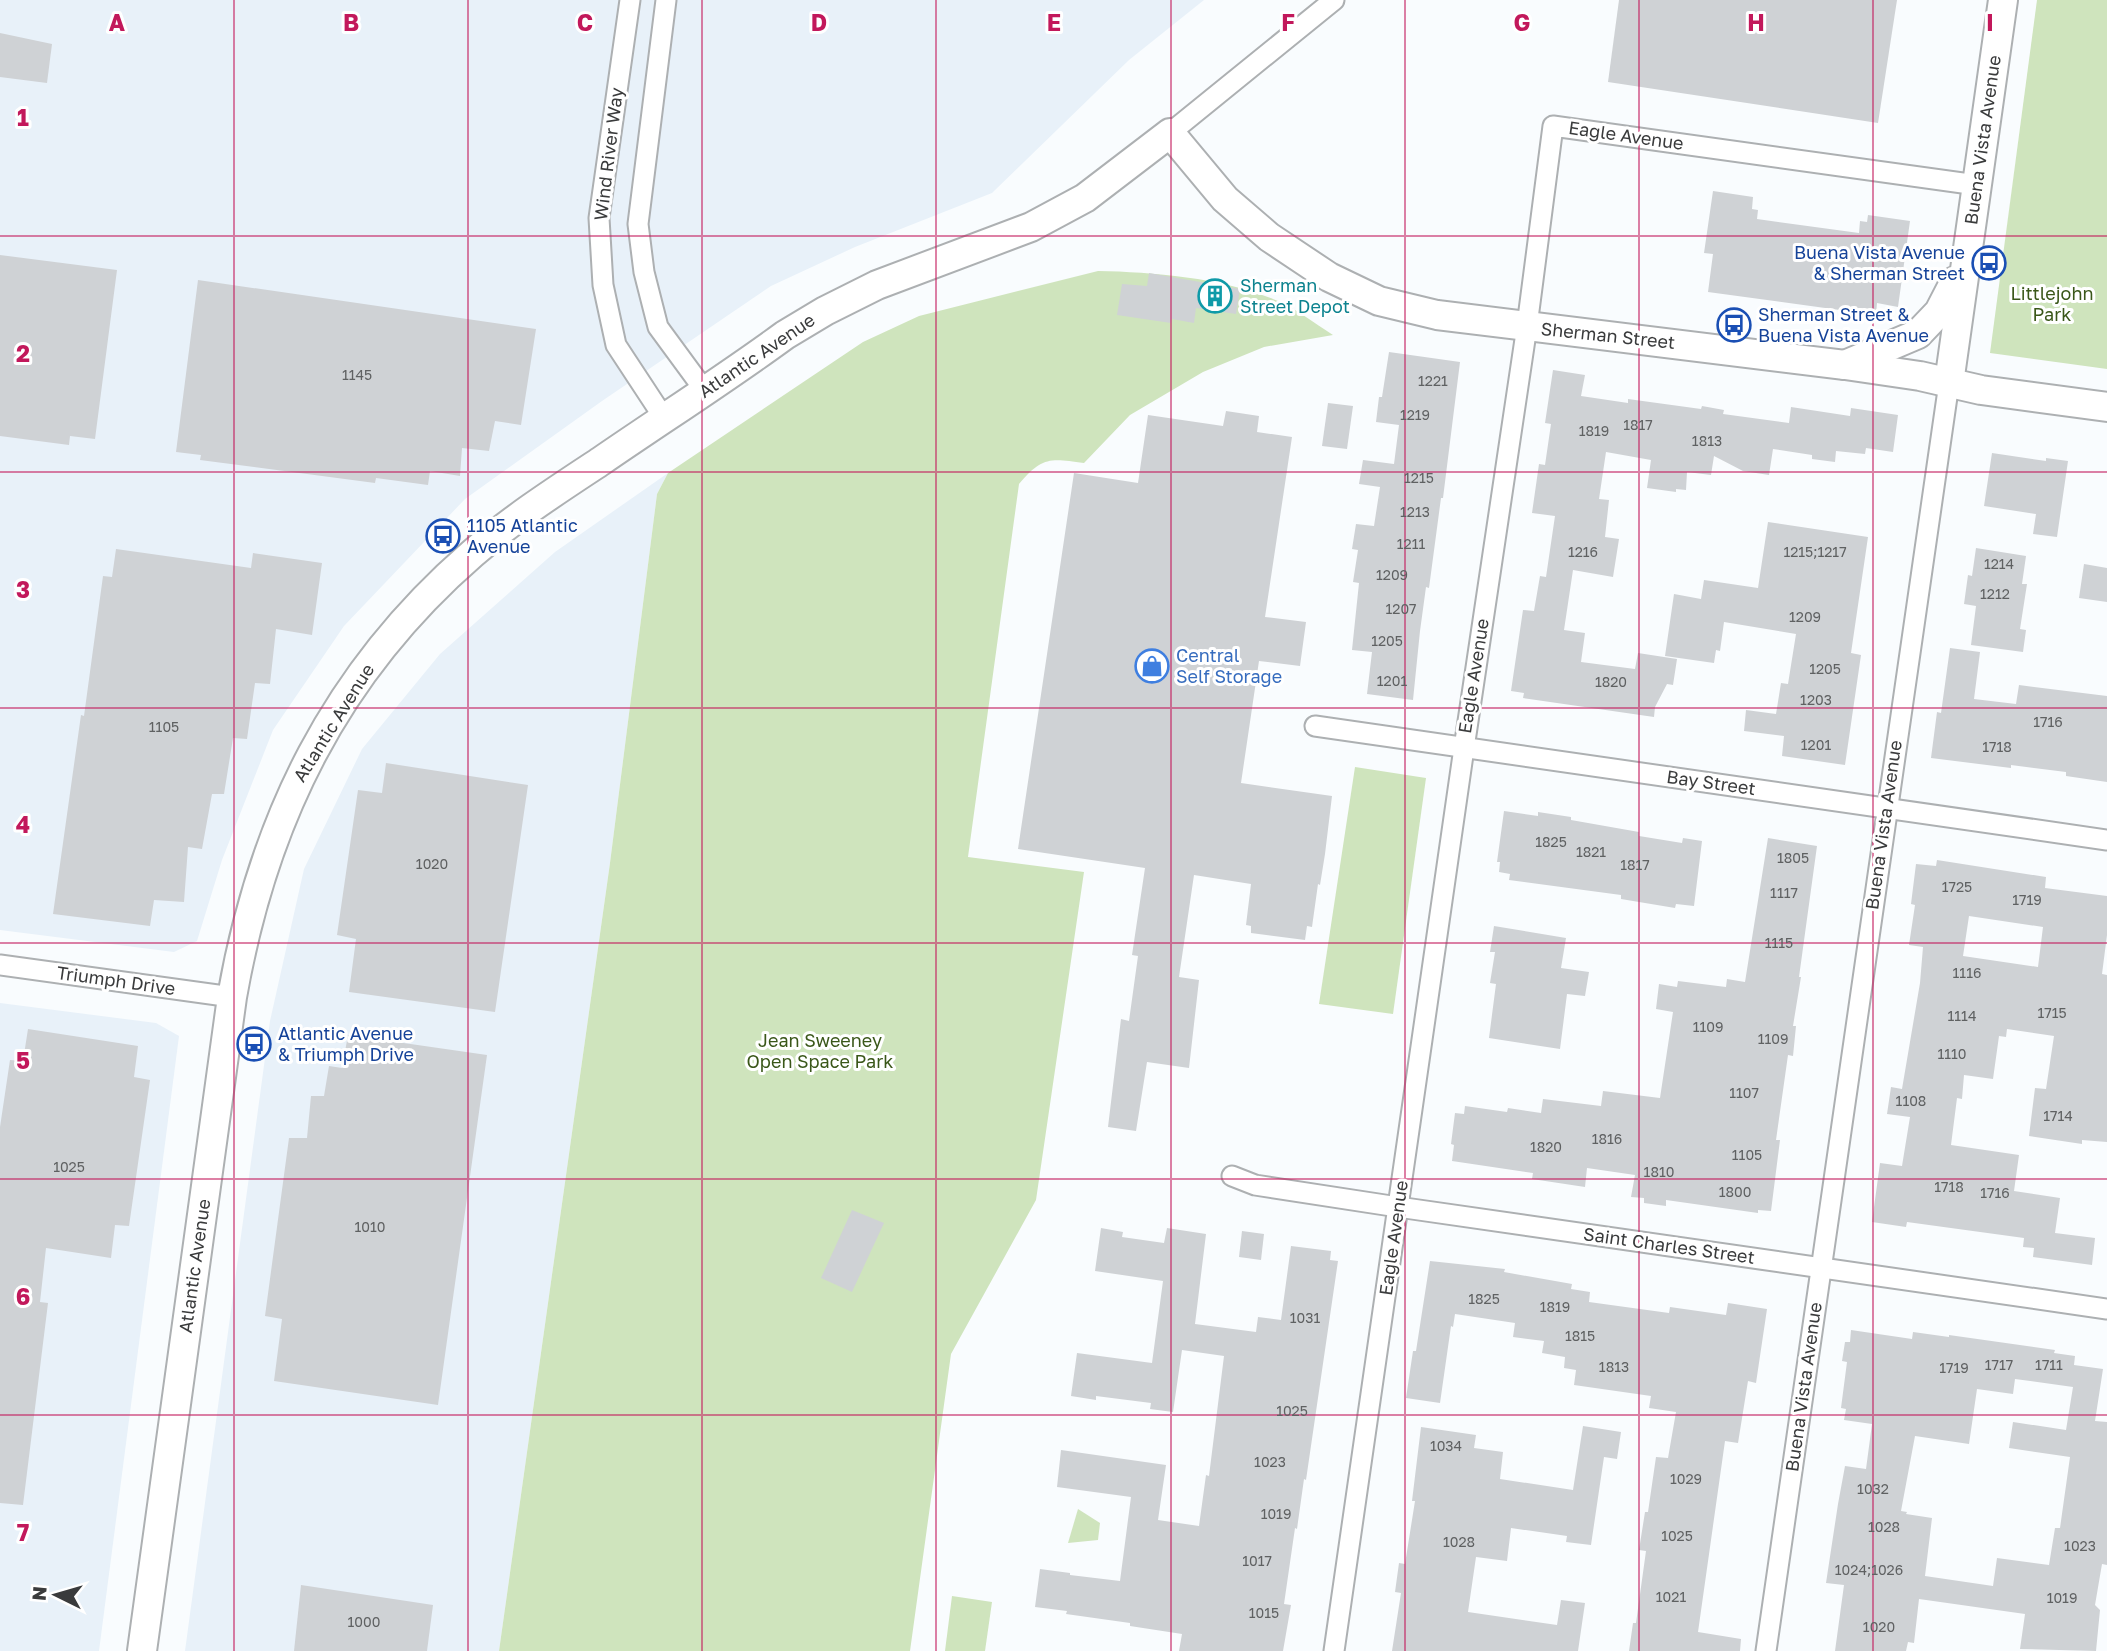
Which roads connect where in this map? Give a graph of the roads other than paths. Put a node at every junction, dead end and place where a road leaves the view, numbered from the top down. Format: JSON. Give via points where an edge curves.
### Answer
{"nodes":[{"id":1,"x":630,"y":0,"type":"edge"},
{"id":2,"x":666,"y":0,"type":"edge"},
{"id":3,"x":1334,"y":0,"type":"edge"},
{"id":4,"x":2003,"y":0,"type":"edge"},
{"id":5,"x":1170,"y":133,"type":"junction"},
{"id":6,"x":1977,"y":185,"type":"junction"},
{"id":7,"x":1964,"y":264,"type":"junction"},
{"id":8,"x":1527,"y":326,"type":"junction"},
{"id":9,"x":1845,"y":365,"type":"junction"},
{"id":10,"x":1948,"y":383,"type":"junction"},
{"id":11,"x":705,"y":391,"type":"junction"},
{"id":12,"x":2107,"y":407,"type":"edge"},
{"id":13,"x":664,"y":418,"type":"junction"},
{"id":14,"x":1315,"y":726,"type":"dead end"},
{"id":15,"x":1464,"y":748,"type":"junction"},
{"id":16,"x":1887,"y":808,"type":"junction"},
{"id":17,"x":2107,"y":840,"type":"edge"},
{"id":18,"x":0,"y":965,"type":"edge"},
{"id":19,"x":232,"y":997,"type":"junction"},
{"id":20,"x":1232,"y":1176,"type":"dead end"},
{"id":21,"x":1398,"y":1207,"type":"junction"},
{"id":22,"x":1821,"y":1269,"type":"junction"},
{"id":23,"x":2107,"y":1309,"type":"edge"},
{"id":24,"x":142,"y":1651,"type":"edge"},
{"id":25,"x":1335,"y":1651,"type":"edge"},
{"id":26,"x":1766,"y":1651,"type":"edge"}],
"edges":[{"from":1,"to":13,"type":"street","name":"Wind River Way","via":[[599,218],[603,285],[617,345]]},
{"from":2,"to":11,"type":"street","via":[[638,224],[658,327]]},
{"from":3,"to":5,"type":"street"},
{"from":4,"to":6,"type":"street","name":"Buena Vista Avenue"},
{"from":5,"to":8,"type":"street","name":"Sherman Street","via":[[1225,199],[1269,237],[1329,278],[1379,302],[1437,315]]},
{"from":5,"to":11,"type":"street","name":"Atlantic Avenue","via":[[1085,198],[1031,227],[877,285],[825,311]]},
{"from":6,"to":7,"type":"street","name":"Buena Vista Avenue"},
{"from":6,"to":8,"type":"street","name":"Eagle Avenue","via":[[1553,126]]},
{"from":7,"to":9,"type":"street","via":[[1939,312],[1918,334]]},
{"from":7,"to":10,"type":"street","name":"Buena Vista Avenue"},
{"from":8,"to":9,"type":"street","name":"Sherman Street"},
{"from":8,"to":15,"type":"street","name":"Eagle Avenue"},
{"from":9,"to":10,"type":"street","name":"Sherman Street"},
{"from":10,"to":12,"type":"street","name":"Sherman Street"},
{"from":10,"to":16,"type":"street","name":"Buena Vista Avenue"},
{"from":11,"to":13,"type":"street","name":"Atlantic Avenue"},
{"from":13,"to":19,"type":"street","name":"Atlantic Avenue","via":[[474,553],[407,617],[375,655],[346,695],[295,784],[257,886]]},
{"from":14,"to":15,"type":"street","name":"Bay Street"},
{"from":15,"to":16,"type":"street","name":"Bay Street"},
{"from":15,"to":21,"type":"street","name":"Eagle Avenue"},
{"from":16,"to":17,"type":"street","name":"Bay Street"},
{"from":16,"to":22,"type":"street","name":"Buena Vista Avenue"},
{"from":18,"to":19,"type":"street","name":"Triumph Drive"},
{"from":19,"to":24,"type":"street","name":"Atlantic Avenue"},
{"from":20,"to":21,"type":"street","name":"Saint Charles Street","via":[[1255,1185]]},
{"from":21,"to":22,"type":"street","name":"Saint Charles Street"},
{"from":21,"to":25,"type":"street","name":"Eagle Avenue"},
{"from":22,"to":23,"type":"street","name":"Saint Charles Street"},
{"from":22,"to":26,"type":"street","name":"Buena Vista Avenue"}]}
